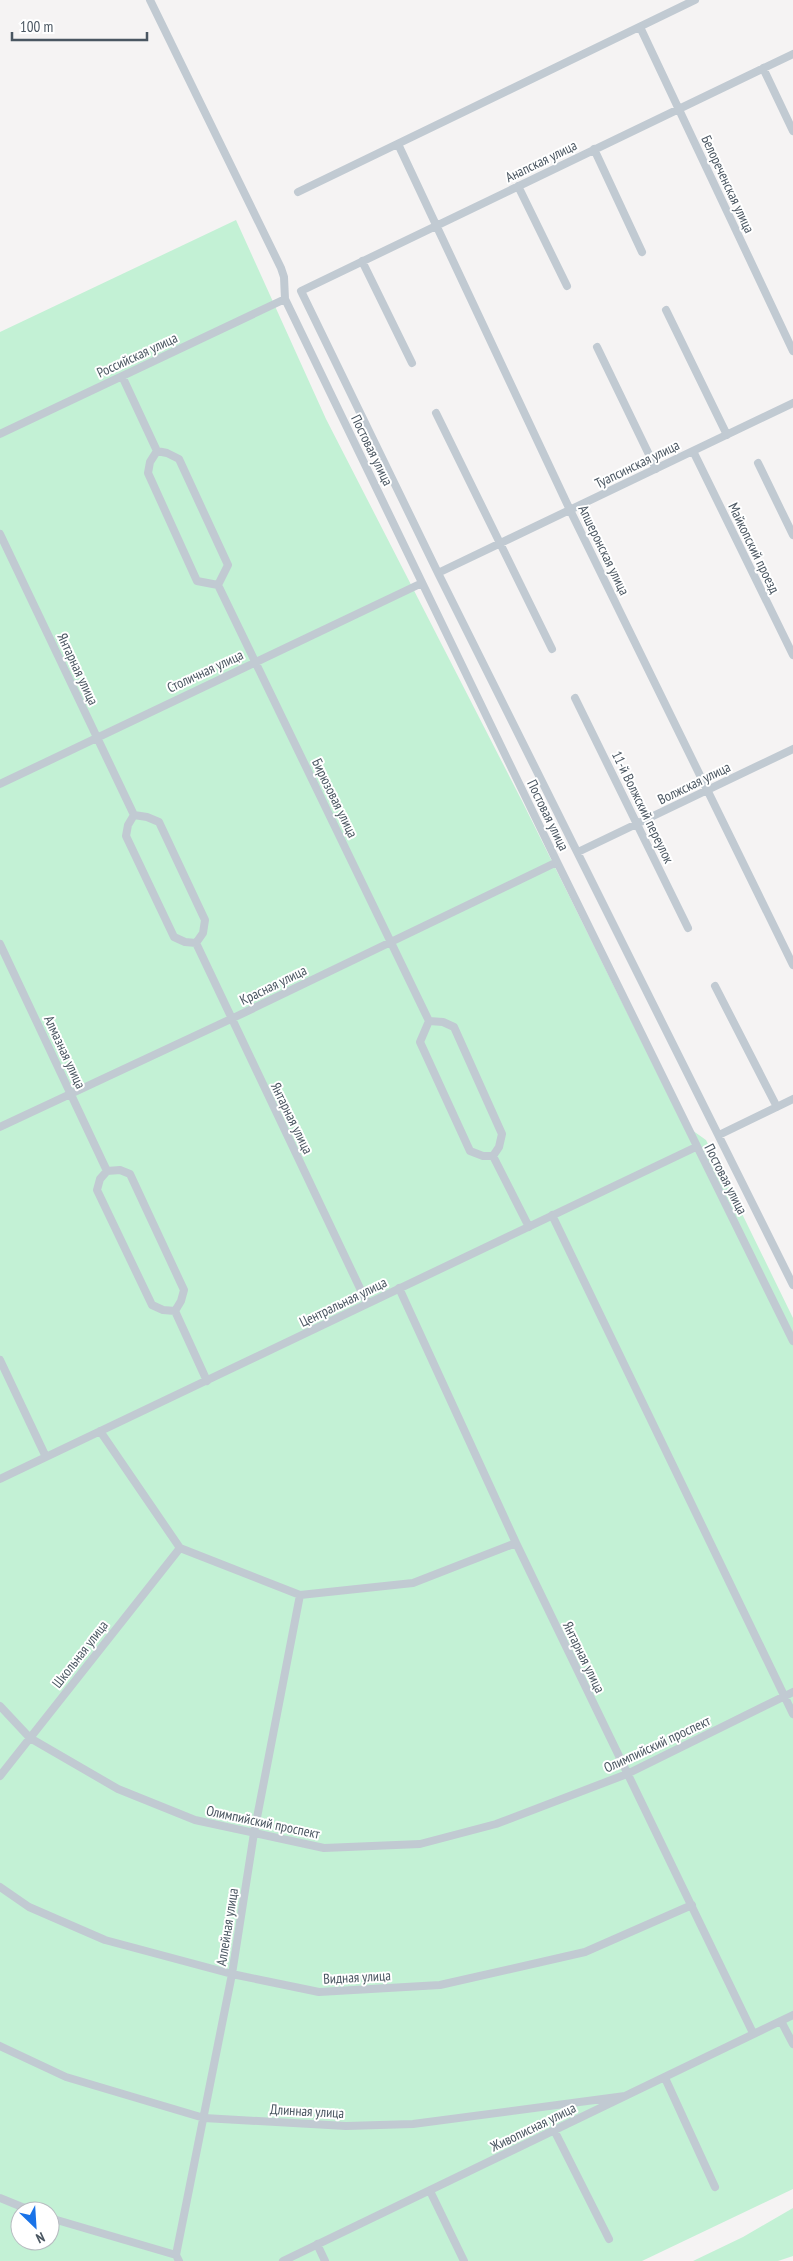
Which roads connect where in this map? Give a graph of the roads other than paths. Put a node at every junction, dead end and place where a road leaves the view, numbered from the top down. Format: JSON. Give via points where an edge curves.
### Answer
{"nodes":[{"id":1,"x":150,"y":0,"type":"edge"},
{"id":2,"x":695,"y":0,"type":"edge"},
{"id":3,"x":640,"y":27,"type":"junction"},
{"id":4,"x":793,"y":54,"type":"edge"},
{"id":5,"x":763,"y":68,"type":"junction"},
{"id":6,"x":679,"y":108,"type":"junction"},
{"id":7,"x":793,"y":131,"type":"edge"},
{"id":8,"x":398,"y":144,"type":"junction"},
{"id":9,"x":594,"y":149,"type":"junction"},
{"id":10,"x":518,"y":186,"type":"junction"},
{"id":11,"x":298,"y":192,"type":"dead end"},
{"id":12,"x":436,"y":226,"type":"junction"},
{"id":13,"x":642,"y":252,"type":"dead end"},
{"id":14,"x":362,"y":261,"type":"junction"},
{"id":15,"x":567,"y":286,"type":"dead end"},
{"id":16,"x":301,"y":291,"type":"joint"},
{"id":17,"x":284,"y":299,"type":"junction"},
{"id":18,"x":666,"y":310,"type":"dead end"},
{"id":19,"x":596,"y":347,"type":"dead end"},
{"id":20,"x":793,"y":351,"type":"edge"},
{"id":21,"x":412,"y":364,"type":"dead end"},
{"id":22,"x":122,"y":376,"type":"junction"},
{"id":23,"x":793,"y":403,"type":"edge"},
{"id":24,"x":436,"y":413,"type":"dead end"},
{"id":25,"x":0,"y":434,"type":"edge"},
{"id":26,"x":727,"y":435,"type":"junction"},
{"id":27,"x":157,"y":451,"type":"junction"},
{"id":28,"x":693,"y":451,"type":"junction"},
{"id":29,"x":758,"y":463,"type":"dead end"},
{"id":30,"x":656,"y":469,"type":"junction"},
{"id":31,"x":570,"y":510,"type":"junction"},
{"id":32,"x":0,"y":534,"type":"edge"},
{"id":33,"x":793,"y":535,"type":"edge"},
{"id":34,"x":501,"y":543,"type":"junction"},
{"id":35,"x":438,"y":573,"type":"junction"},
{"id":36,"x":422,"y":583,"type":"junction"},
{"id":37,"x":218,"y":585,"type":"junction"},
{"id":38,"x":552,"y":648,"type":"dead end"},
{"id":39,"x":793,"y":656,"type":"edge"},
{"id":40,"x":256,"y":661,"type":"junction"},
{"id":41,"x":575,"y":698,"type":"dead end"},
{"id":42,"x":96,"y":737,"type":"junction"},
{"id":43,"x":792,"y":751,"type":"edge"},
{"id":44,"x":0,"y":784,"type":"edge"},
{"id":45,"x":707,"y":790,"type":"junction"},
{"id":46,"x":134,"y":816,"type":"junction"},
{"id":47,"x":638,"y":824,"type":"junction"},
{"id":48,"x":578,"y":852,"type":"junction"},
{"id":49,"x":557,"y":862,"type":"junction"},
{"id":50,"x":688,"y":928,"type":"dead end"},
{"id":51,"x":390,"y":941,"type":"junction"},
{"id":52,"x":196,"y":943,"type":"junction"},
{"id":53,"x":0,"y":944,"type":"edge"},
{"id":54,"x":793,"y":965,"type":"edge"},
{"id":55,"x":715,"y":986,"type":"dead end"},
{"id":56,"x":231,"y":1020,"type":"junction"},
{"id":57,"x":430,"y":1021,"type":"junction"},
{"id":58,"x":70,"y":1094,"type":"junction"},
{"id":59,"x":793,"y":1099,"type":"edge"},
{"id":60,"x":777,"y":1107,"type":"junction"},
{"id":61,"x":0,"y":1127,"type":"edge"},
{"id":62,"x":719,"y":1135,"type":"junction"},
{"id":63,"x":696,"y":1147,"type":"junction"},
{"id":64,"x":493,"y":1156,"type":"junction"},
{"id":65,"x":108,"y":1171,"type":"junction"},
{"id":66,"x":552,"y":1215,"type":"junction"},
{"id":67,"x":529,"y":1227,"type":"junction"},
{"id":68,"x":793,"y":1285,"type":"edge"},
{"id":69,"x":399,"y":1288,"type":"junction"},
{"id":70,"x":368,"y":1304,"type":"junction"},
{"id":71,"x":175,"y":1311,"type":"junction"},
{"id":72,"x":793,"y":1341,"type":"edge"},
{"id":73,"x":0,"y":1360,"type":"edge"},
{"id":74,"x":207,"y":1381,"type":"junction"},
{"id":75,"x":100,"y":1431,"type":"junction"},
{"id":76,"x":46,"y":1457,"type":"junction"},
{"id":77,"x":0,"y":1479,"type":"edge"},
{"id":78,"x":516,"y":1543,"type":"junction"},
{"id":79,"x":180,"y":1548,"type":"junction"},
{"id":80,"x":300,"y":1595,"type":"junction"},
{"id":81,"x":793,"y":1692,"type":"edge"},
{"id":82,"x":784,"y":1696,"type":"junction"},
{"id":83,"x":0,"y":1706,"type":"edge"},
{"id":84,"x":793,"y":1714,"type":"edge"},
{"id":85,"x":30,"y":1738,"type":"junction"},
{"id":86,"x":627,"y":1774,"type":"junction"},
{"id":87,"x":0,"y":1776,"type":"edge"},
{"id":88,"x":254,"y":1833,"type":"junction"},
{"id":89,"x":0,"y":1887,"type":"edge"},
{"id":90,"x":692,"y":1905,"type":"junction"},
{"id":91,"x":232,"y":1974,"type":"junction"},
{"id":92,"x":793,"y":2015,"type":"edge"},
{"id":93,"x":781,"y":2021,"type":"junction"},
{"id":94,"x":753,"y":2033,"type":"junction"},
{"id":95,"x":793,"y":2044,"type":"edge"},
{"id":96,"x":0,"y":2046,"type":"edge"},
{"id":97,"x":665,"y":2078,"type":"junction"},
{"id":98,"x":625,"y":2096,"type":"junction"},
{"id":99,"x":204,"y":2118,"type":"junction"},
{"id":100,"x":554,"y":2130,"type":"junction"},
{"id":101,"x":715,"y":2187,"type":"dead end"},
{"id":102,"x":430,"y":2191,"type":"junction"},
{"id":103,"x":60,"y":2221,"type":"edge"},
{"id":104,"x":609,"y":2240,"type":"dead end"},
{"id":105,"x":317,"y":2244,"type":"junction"},
{"id":106,"x":178,"y":2258,"type":"edge"},
{"id":107,"x":283,"y":2261,"type":"edge"},
{"id":108,"x":325,"y":2261,"type":"edge"},
{"id":109,"x":464,"y":2261,"type":"edge"}],
"edges":[{"from":1,"to":17,"type":"street","via":[[281,268]]},
{"from":2,"to":3,"type":"street"},
{"from":3,"to":6,"type":"street","name":"Белореченская улица"},
{"from":3,"to":8,"type":"street"},
{"from":4,"to":5,"type":"street","name":"Анапская улица"},
{"from":5,"to":6,"type":"street","name":"Анапская улица"},
{"from":5,"to":7,"type":"street"},
{"from":6,"to":9,"type":"street","name":"Анапская улица"},
{"from":6,"to":20,"type":"street","name":"Белореченская улица"},
{"from":8,"to":11,"type":"street"},
{"from":8,"to":12,"type":"street","name":"Апшеронская улица"},
{"from":9,"to":10,"type":"street","name":"Анапская улица"},
{"from":9,"to":13,"type":"street"},
{"from":10,"to":12,"type":"street","name":"Анапская улица"},
{"from":10,"to":15,"type":"street"},
{"from":12,"to":14,"type":"street","name":"Анапская улица"},
{"from":12,"to":31,"type":"street","name":"Апшеронская улица"},
{"from":14,"to":16,"type":"street","name":"Анапская улица"},
{"from":14,"to":21,"type":"street"},
{"from":16,"to":35,"type":"street","name":"Постовая улица"},
{"from":17,"to":22,"type":"street","name":"Российская улица"},
{"from":17,"to":36,"type":"street","name":"Постовая улица"},
{"from":18,"to":26,"type":"street"},
{"from":19,"to":30,"type":"street"},
{"from":22,"to":25,"type":"street","name":"Российская улица"},
{"from":22,"to":27,"type":"street"},
{"from":23,"to":26,"type":"street","name":"Туапсинская улица"},
{"from":24,"to":34,"type":"street"},
{"from":26,"to":28,"type":"street","name":"Туапсинская улица"},
{"from":27,"to":37,"type":"street","via":[[179,459],[228,565]]},
{"from":27,"to":37,"type":"street","via":[[148,473],[197,581]]},
{"from":28,"to":30,"type":"street","name":"Туапсинская улица"},
{"from":28,"to":39,"type":"street","name":"Майкопский проезд"},
{"from":29,"to":33,"type":"street"},
{"from":30,"to":31,"type":"street","name":"Туапсинская улица"},
{"from":31,"to":34,"type":"street","name":"Туапсинская улица"},
{"from":31,"to":45,"type":"street","name":"Апшеронская улица"},
{"from":32,"to":42,"type":"street","name":"Янтарная улица"},
{"from":34,"to":35,"type":"street","name":"Туапсинская улица"},
{"from":34,"to":38,"type":"street"},
{"from":35,"to":48,"type":"street","name":"Постовая улица"},
{"from":36,"to":40,"type":"street","name":"Столичная улица"},
{"from":36,"to":49,"type":"street","name":"Постовая улица"},
{"from":37,"to":40,"type":"street","name":"Бирюзовая улица"},
{"from":40,"to":42,"type":"street","name":"Столичная улица"},
{"from":40,"to":51,"type":"street","name":"Бирюзовая улица"},
{"from":41,"to":47,"type":"street","name":"11-й Волжский переулок"},
{"from":42,"to":44,"type":"street","name":"Столичная улица"},
{"from":42,"to":46,"type":"street","name":"Янтарная улица"},
{"from":43,"to":45,"type":"street","name":"Волжская улица"},
{"from":45,"to":47,"type":"street","name":"Волжская улица"},
{"from":45,"to":54,"type":"street","name":"Апшеронская улица"},
{"from":46,"to":52,"type":"street","via":[[126,836],[174,937]]},
{"from":46,"to":52,"type":"street","via":[[158,822],[205,920],[203,933]]},
{"from":47,"to":48,"type":"street","name":"Волжская улица"},
{"from":47,"to":50,"type":"street","name":"11-й Волжский переулок"},
{"from":48,"to":62,"type":"street","name":"Постовая улица"},
{"from":49,"to":51,"type":"street","name":"Красная улица"},
{"from":49,"to":63,"type":"street","name":"Постовая улица"},
{"from":51,"to":56,"type":"street","name":"Красная улица"},
{"from":51,"to":57,"type":"street","name":"Бирюзовая улица"},
{"from":52,"to":56,"type":"street","name":"Янтарная улица"},
{"from":53,"to":58,"type":"street","name":"Алмазная улица"},
{"from":55,"to":60,"type":"street"},
{"from":56,"to":58,"type":"street","name":"Красная улица"},
{"from":56,"to":70,"type":"street","name":"Янтарная улица"},
{"from":57,"to":64,"type":"street","via":[[454,1027],[502,1134]]},
{"from":57,"to":64,"type":"street","via":[[420,1042],[470,1151]]},
{"from":58,"to":61,"type":"street","name":"Красная улица"},
{"from":58,"to":65,"type":"street","name":"Алмазная улица"},
{"from":59,"to":60,"type":"street"},
{"from":60,"to":62,"type":"street"},
{"from":62,"to":68,"type":"street","name":"Постовая улица"},
{"from":63,"to":66,"type":"street","name":"Центральная улица"},
{"from":63,"to":72,"type":"street","name":"Постовая улица"},
{"from":64,"to":67,"type":"street"},
{"from":65,"to":71,"type":"street","via":[[120,1170],[130,1174],[184,1290]]},
{"from":65,"to":71,"type":"street","via":[[100,1179],[97,1190],[152,1305]]},
{"from":66,"to":67,"type":"street","name":"Центральная улица"},
{"from":66,"to":82,"type":"street"},
{"from":67,"to":69,"type":"street","name":"Центральная улица"},
{"from":69,"to":70,"type":"street","name":"Центральная улица"},
{"from":69,"to":78,"type":"street","name":"Янтарная улица"},
{"from":70,"to":74,"type":"street","name":"Центральная улица"},
{"from":71,"to":74,"type":"street"},
{"from":73,"to":76,"type":"street"},
{"from":74,"to":75,"type":"street","name":"Центральная улица"},
{"from":75,"to":76,"type":"street","name":"Центральная улица"},
{"from":75,"to":79,"type":"street"},
{"from":76,"to":77,"type":"street","name":"Центральная улица"},
{"from":78,"to":80,"type":"street","via":[[414,1583]]},
{"from":78,"to":86,"type":"street","name":"Янтарная улица"},
{"from":79,"to":80,"type":"street"},
{"from":79,"to":85,"type":"street","name":"Школьная улица"},
{"from":80,"to":88,"type":"street","name":"Аллейная улица"},
{"from":81,"to":82,"type":"street","name":"Олимпийский проспект"},
{"from":82,"to":84,"type":"street"},
{"from":82,"to":86,"type":"street","name":"Олимпийский проспект"},
{"from":83,"to":85,"type":"street","name":"Олимпийский проспект"},
{"from":85,"to":87,"type":"street","name":"Школьная улица"},
{"from":85,"to":88,"type":"street","name":"Олимпийский проспект","via":[[118,1789],[195,1820]]},
{"from":86,"to":88,"type":"street","name":"Олимпийский проспект","via":[[496,1824],[420,1844],[324,1848]]},
{"from":86,"to":90,"type":"street","name":"Янтарная улица"},
{"from":88,"to":91,"type":"street","name":"Аллейная улица"},
{"from":89,"to":91,"type":"street","name":"Видная улица","via":[[29,1907],[105,1940]]},
{"from":90,"to":91,"type":"street","name":"Видная улица","via":[[585,1952],[440,1985],[319,1992]]},
{"from":90,"to":94,"type":"street","name":"Янтарная улица"},
{"from":91,"to":99,"type":"street","name":"Аллейная улица"},
{"from":92,"to":93,"type":"street","name":"Живописная улица"},
{"from":93,"to":94,"type":"street","name":"Живописная улица"},
{"from":93,"to":95,"type":"street"},
{"from":94,"to":97,"type":"street","name":"Живописная улица"},
{"from":96,"to":99,"type":"street","name":"Длинная улица","via":[[66,2077]]},
{"from":97,"to":98,"type":"street","name":"Живописная улица"},
{"from":97,"to":101,"type":"street"},
{"from":98,"to":99,"type":"street","name":"Длинная улица","via":[[414,2124],[346,2126]]},
{"from":98,"to":100,"type":"street","name":"Живописная улица"},
{"from":99,"to":106,"type":"street","name":"Аллейная улица"},
{"from":100,"to":102,"type":"street","name":"Живописная улица"},
{"from":100,"to":104,"type":"street"},
{"from":102,"to":105,"type":"street","name":"Живописная улица"},
{"from":102,"to":109,"type":"street"},
{"from":103,"to":106,"type":"street"},
{"from":105,"to":107,"type":"street","name":"Живописная улица"},
{"from":105,"to":108,"type":"street"}]}
